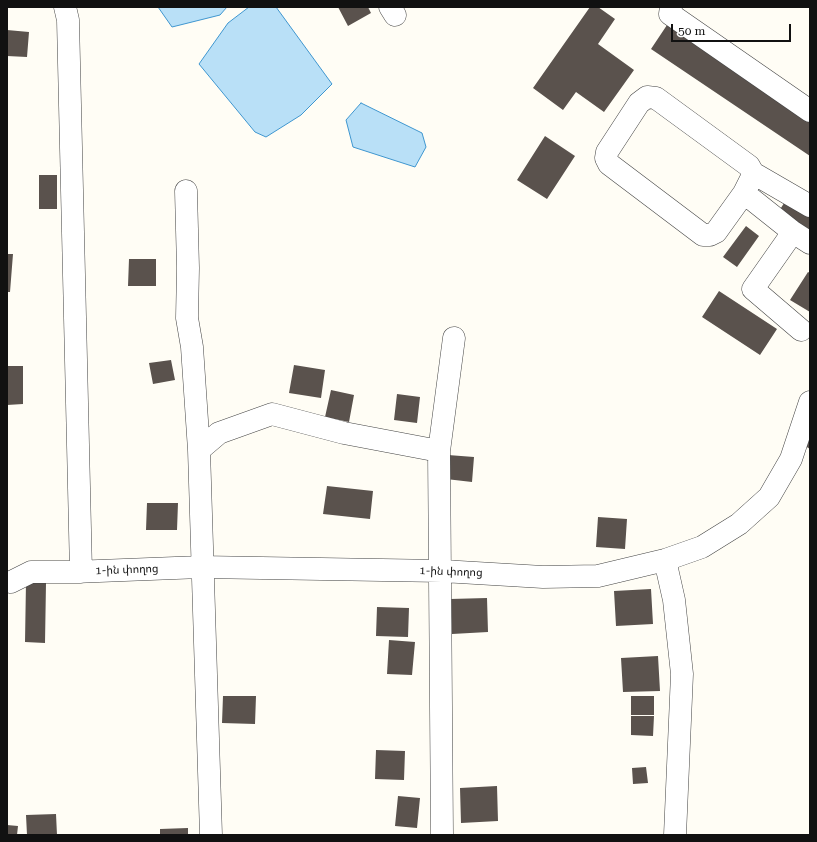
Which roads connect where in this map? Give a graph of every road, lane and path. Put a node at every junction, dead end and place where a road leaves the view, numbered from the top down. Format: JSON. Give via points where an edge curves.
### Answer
{"nodes":[{"id":1,"x":671,"y":7,"type":"edge"},
{"id":2,"x":67,"y":14,"type":"edge"},
{"id":3,"x":810,"y":111,"type":"edge"},
{"id":4,"x":753,"y":173,"type":"junction"},
{"id":5,"x":186,"y":191,"type":"dead end"},
{"id":6,"x":744,"y":193,"type":"junction"},
{"id":7,"x":810,"y":206,"type":"edge"},
{"id":8,"x":802,"y":237,"type":"edge"},
{"id":9,"x":801,"y":330,"type":"dead end"},
{"id":10,"x":454,"y":338,"type":"dead end"},
{"id":11,"x":810,"y":402,"type":"edge"},
{"id":12,"x":199,"y":450,"type":"junction"},
{"id":13,"x":439,"y":451,"type":"junction"},
{"id":14,"x":665,"y":560,"type":"junction"},
{"id":15,"x":201,"y":567,"type":"junction"},
{"id":16,"x":442,"y":571,"type":"junction"},
{"id":17,"x":82,"y":572,"type":"junction"},
{"id":18,"x":8,"y":583,"type":"edge"},
{"id":19,"x":210,"y":835,"type":"edge"},
{"id":20,"x":442,"y":835,"type":"edge"},
{"id":21,"x":675,"y":835,"type":"edge"}],
"edges":[{"from":1,"to":3,"type":"street","via":[[670,14]]},
{"from":2,"to":17,"type":"street"},
{"from":4,"to":6,"type":"street"},
{"from":4,"to":6,"type":"street","via":[[749,166],[656,98],[647,97],[639,103],[607,152],[609,164],[703,235],[716,232]]},
{"from":4,"to":7,"type":"street"},
{"from":5,"to":12,"type":"street","via":[[187,318],[192,347]]},
{"from":6,"to":8,"type":"street"},
{"from":8,"to":9,"type":"street","via":[[753,289]]},
{"from":10,"to":13,"type":"street"},
{"from":11,"to":14,"type":"street","name":"1-ին փողոց","via":[[791,459],[769,498],[733,528],[702,546]]},
{"from":12,"to":13,"type":"street","via":[[219,433],[272,414],[344,433]]},
{"from":12,"to":15,"type":"street"},
{"from":13,"to":16,"type":"street"},
{"from":14,"to":16,"type":"street","name":"1-ին փողոց","via":[[598,576]]},
{"from":14,"to":21,"type":"street","via":[[674,600],[682,674]]},
{"from":15,"to":16,"type":"street","name":"1-ին փողոց"},
{"from":15,"to":17,"type":"street","name":"1-ին փողոց"},
{"from":15,"to":19,"type":"street"},
{"from":16,"to":20,"type":"street"},
{"from":17,"to":18,"type":"street","name":"1-ին փողոց","via":[[31,572]]}]}
